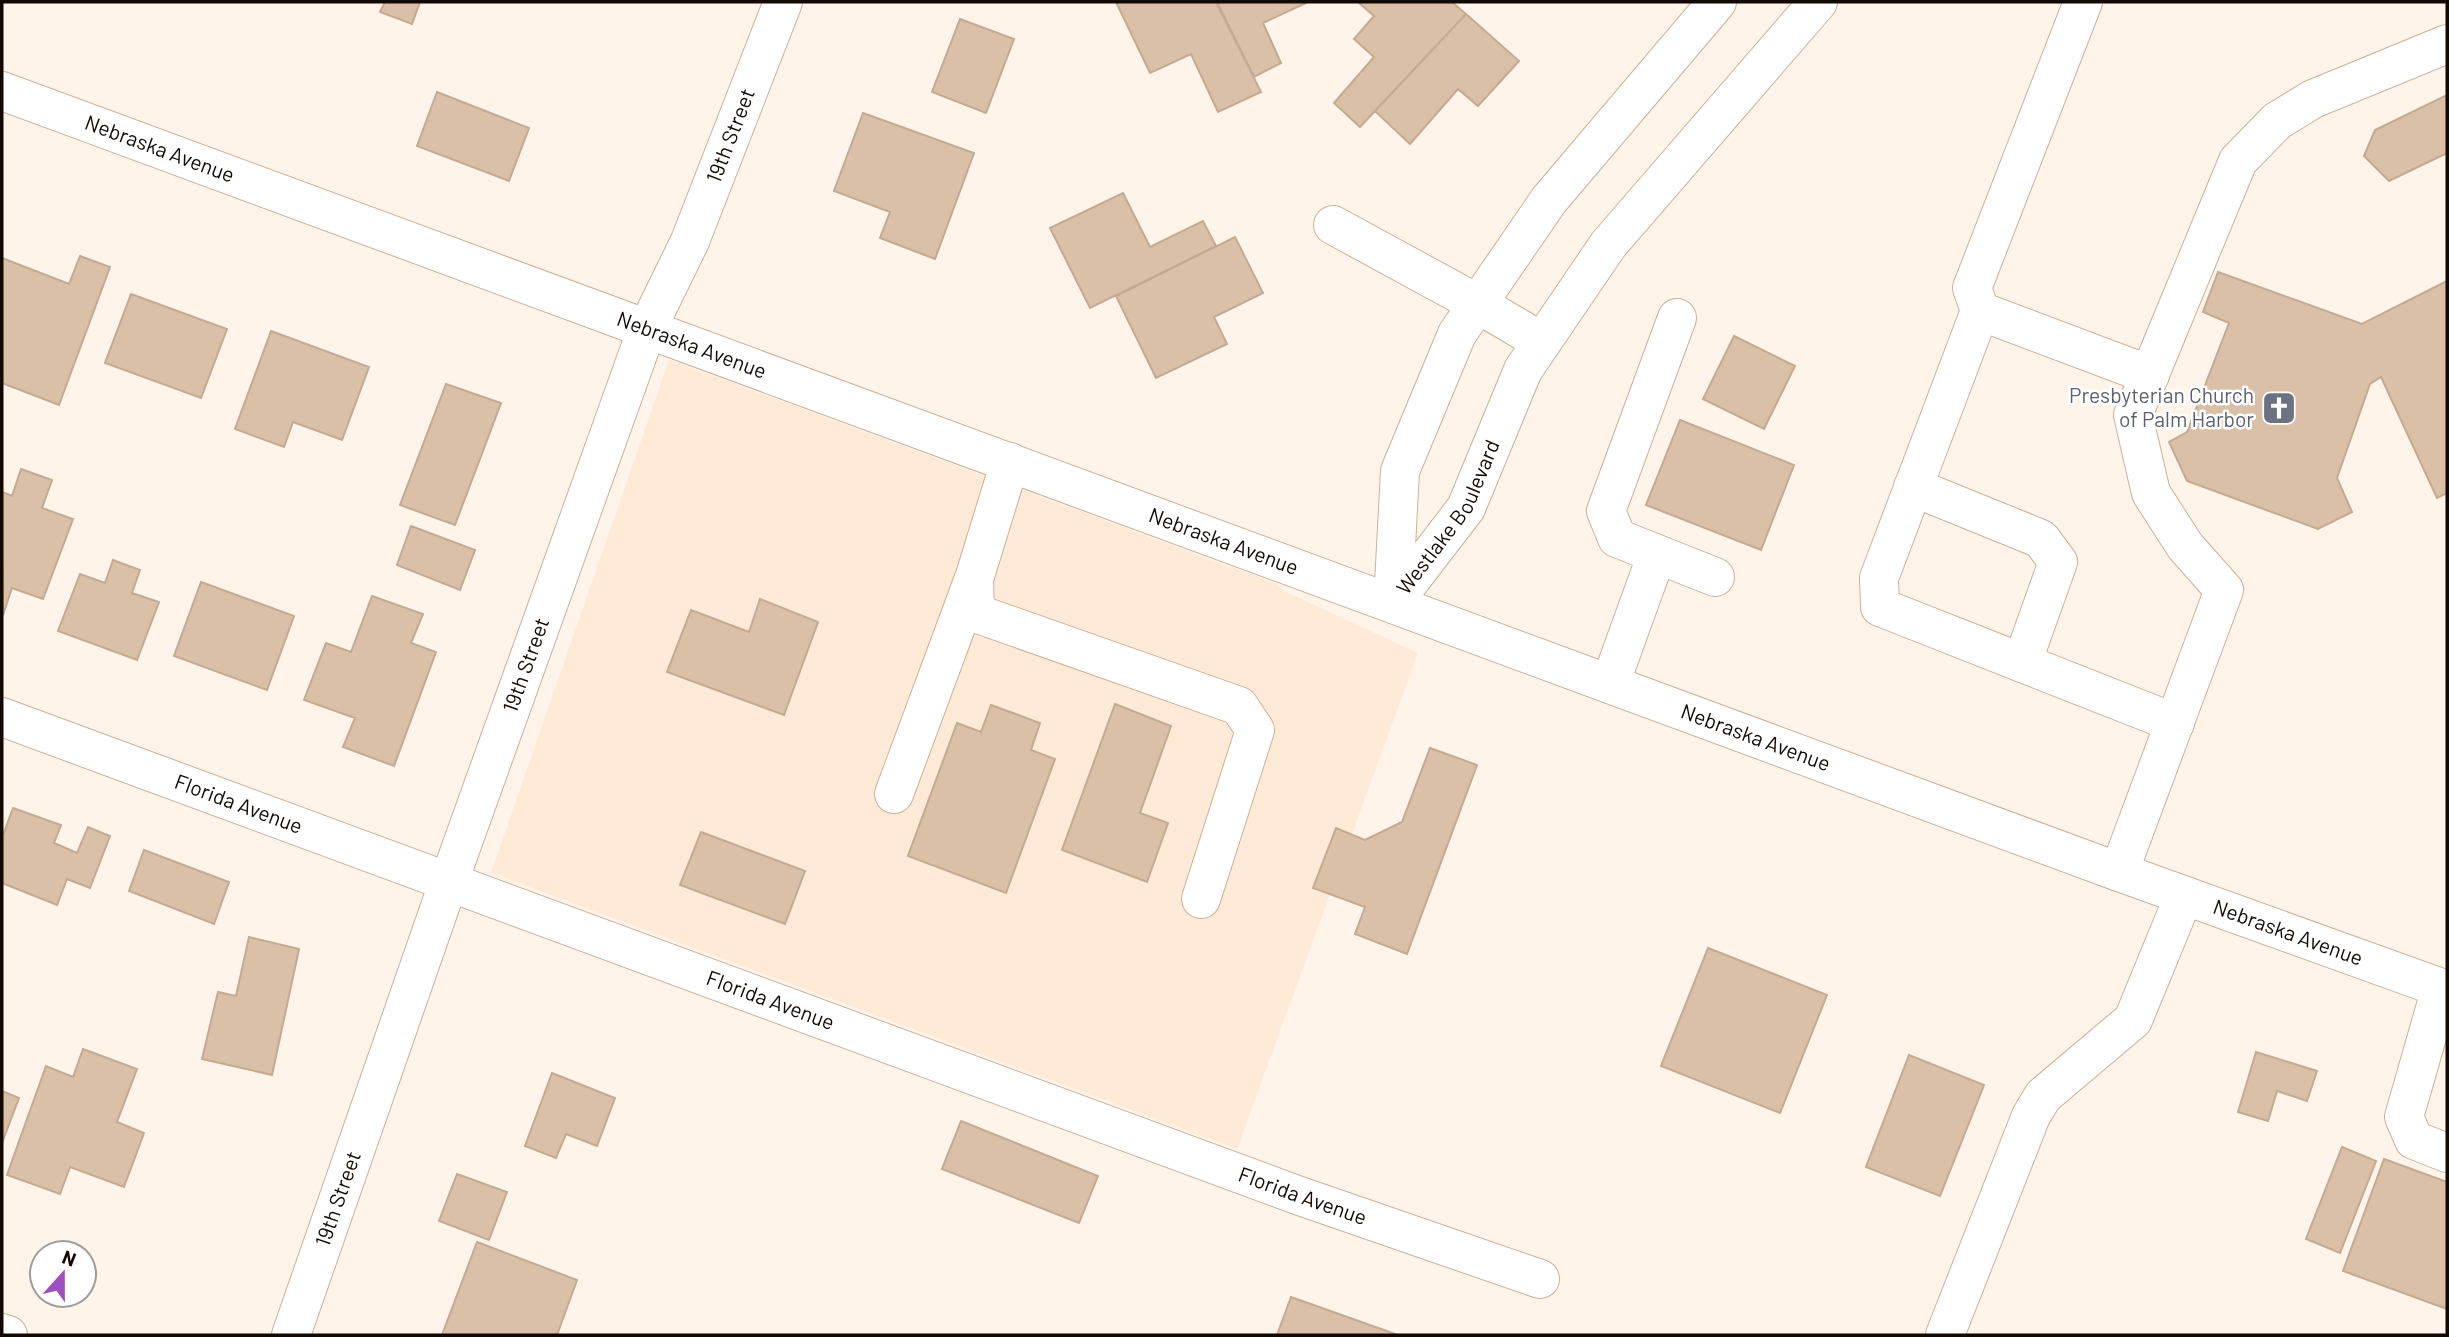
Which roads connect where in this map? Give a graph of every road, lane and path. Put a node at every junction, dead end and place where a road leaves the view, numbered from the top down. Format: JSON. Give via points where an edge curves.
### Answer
{"nodes":[{"id":1,"x":783,"y":2,"type":"edge"},
{"id":2,"x":1717,"y":2,"type":"edge"},
{"id":3,"x":1818,"y":2,"type":"edge"},
{"id":4,"x":2083,"y":2,"type":"edge"},
{"id":5,"x":2447,"y":44,"type":"edge"},
{"id":6,"x":2,"y":91,"type":"edge"},
{"id":7,"x":1333,"y":225,"type":"dead end"},
{"id":8,"x":1478,"y":304,"type":"junction"},
{"id":9,"x":1980,"y":311,"type":"junction"},
{"id":10,"x":1677,"y":318,"type":"dead end"},
{"id":11,"x":647,"y":329,"type":"junction"},
{"id":12,"x":1542,"y":342,"type":"junction"},
{"id":13,"x":2150,"y":375,"type":"junction"},
{"id":14,"x":1010,"y":462,"type":"junction"},
{"id":15,"x":1913,"y":487,"type":"junction"},
{"id":16,"x":1657,"y":554,"type":"junction"},
{"id":17,"x":1715,"y":577,"type":"dead end"},
{"id":18,"x":974,"y":579,"type":"junction"},
{"id":19,"x":1393,"y":603,"type":"junction"},
{"id":20,"x":2022,"y":663,"type":"junction"},
{"id":21,"x":1609,"y":684,"type":"junction"},
{"id":22,"x":2,"y":717,"type":"edge"},
{"id":23,"x":2175,"y":723,"type":"junction"},
{"id":24,"x":894,"y":794,"type":"dead end"},
{"id":25,"x":2119,"y":872,"type":"junction"},
{"id":26,"x":449,"y":881,"type":"junction"},
{"id":27,"x":2184,"y":896,"type":"junction"},
{"id":28,"x":1201,"y":899,"type":"dead end"},
{"id":29,"x":2444,"y":989,"type":"edge"},
{"id":30,"x":2447,"y":1153,"type":"edge"},
{"id":31,"x":1541,"y":1279,"type":"dead end"},
{"id":32,"x":2,"y":1333,"type":"edge"},
{"id":33,"x":8,"y":1335,"type":"edge"},
{"id":34,"x":291,"y":1335,"type":"edge"},
{"id":35,"x":1945,"y":1335,"type":"edge"}],
"edges":[{"from":1,"to":11,"type":"street","name":"19th Street","via":[[691,242]]},
{"from":2,"to":8,"type":"street","name":"Westlake Boulevard","via":[[1549,200]]},
{"from":3,"to":12,"type":"street","name":"Westlake Boulevard","via":[[1608,245]]},
{"from":4,"to":9,"type":"street","via":[[1972,288]]},
{"from":5,"to":13,"type":"street","via":[[2313,99],[2277,121],[2238,161]]},
{"from":6,"to":11,"type":"street","name":"Nebraska Avenue"},
{"from":7,"to":8,"type":"street"},
{"from":8,"to":12,"type":"street"},
{"from":8,"to":19,"type":"street","name":"Westlake Boulevard","via":[[1457,334],[1400,471]]},
{"from":9,"to":13,"type":"street"},
{"from":9,"to":15,"type":"street"},
{"from":10,"to":16,"type":"street","via":[[1606,511],[1617,538]]},
{"from":11,"to":14,"type":"street","name":"Nebraska Avenue"},
{"from":11,"to":26,"type":"street","name":"19th Street"},
{"from":12,"to":19,"type":"street","name":"Westlake Boulevard","via":[[1523,370],[1466,508]]},
{"from":13,"to":23,"type":"street","via":[[2133,415],[2151,493],[2185,546],[2224,590]]},
{"from":14,"to":18,"type":"street"},
{"from":14,"to":19,"type":"street","name":"Nebraska Avenue"},
{"from":15,"to":20,"type":"street","via":[[2041,539],[2058,562]]},
{"from":15,"to":20,"type":"street","via":[[1879,578],[1881,607]]},
{"from":16,"to":17,"type":"street"},
{"from":16,"to":21,"type":"street"},
{"from":18,"to":24,"type":"street"},
{"from":18,"to":28,"type":"street","via":[[975,613],[1239,706],[1255,730]]},
{"from":19,"to":21,"type":"street","name":"Nebraska Avenue"},
{"from":20,"to":23,"type":"street"},
{"from":21,"to":25,"type":"street","name":"Nebraska Avenue"},
{"from":22,"to":26,"type":"street","name":"Florida Avenue"},
{"from":23,"to":25,"type":"street"},
{"from":25,"to":27,"type":"street","name":"Nebraska Avenue"},
{"from":26,"to":31,"type":"street","name":"Florida Avenue","via":[[1297,1195]]},
{"from":26,"to":34,"type":"street","name":"19th Street"},
{"from":27,"to":29,"type":"street","name":"Nebraska Avenue"},
{"from":27,"to":35,"type":"street","via":[[2133,1020],[2043,1096],[2031,1115]]},
{"from":29,"to":30,"type":"street","via":[[2404,1117],[2414,1140]]},
{"from":32,"to":33,"type":"street"}]}
